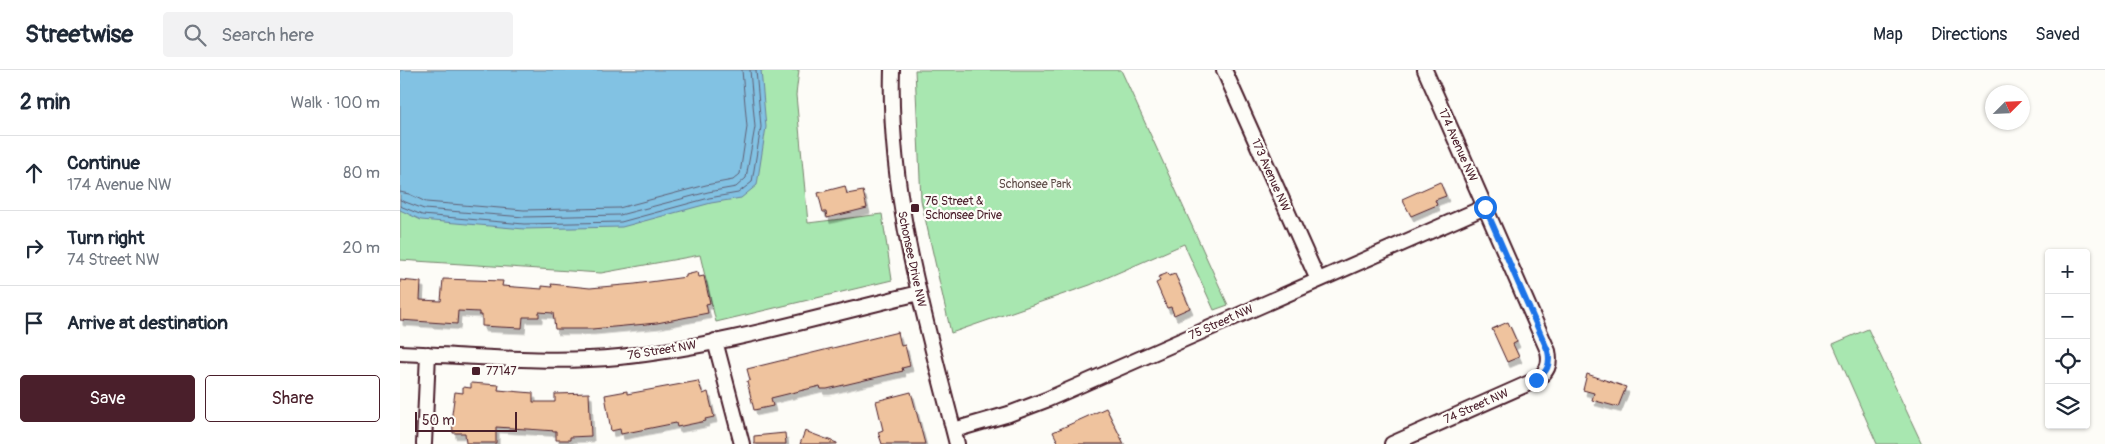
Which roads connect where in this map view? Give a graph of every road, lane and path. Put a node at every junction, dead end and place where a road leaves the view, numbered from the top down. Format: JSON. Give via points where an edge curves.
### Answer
{"nodes":[{"id":1,"x":892,"y":70,"type":"edge"},
{"id":2,"x":1224,"y":70,"type":"edge"},
{"id":3,"x":1425,"y":70,"type":"edge"},
{"id":4,"x":1485,"y":207,"type":"junction"},
{"id":5,"x":1318,"y":280,"type":"junction"},
{"id":6,"x":919,"y":292,"type":"junction"},
{"id":7,"x":715,"y":342,"type":"junction"},
{"id":8,"x":400,"y":353,"type":"edge"},
{"id":9,"x":428,"y":354,"type":"junction"},
{"id":10,"x":1550,"y":358,"type":"joint"},
{"id":11,"x":955,"y":437,"type":"edge"},
{"id":12,"x":424,"y":444,"type":"edge"},
{"id":13,"x":742,"y":444,"type":"edge"},
{"id":14,"x":1392,"y":444,"type":"edge"}],
"edges":[{"from":1,"to":6,"type":"street","name":"Schonsee Drive NW","via":[[896,175],[906,239]]},
{"from":2,"to":5,"type":"street","name":"173 Avenue NW"},
{"from":3,"to":4,"type":"street","name":"174 Avenue NW"},
{"from":4,"to":5,"type":"street","name":"75 Street NW"},
{"from":4,"to":10,"type":"street","name":"174 Avenue NW"},
{"from":5,"to":11,"type":"street","name":"75 Street NW"},
{"from":6,"to":7,"type":"street","name":"76 Street NW"},
{"from":6,"to":11,"type":"street","name":"Schonsee Drive NW"},
{"from":7,"to":9,"type":"street","name":"76 Street NW","via":[[620,357],[567,360]]},
{"from":7,"to":13,"type":"street"},
{"from":8,"to":9,"type":"street","name":"76 Street NW"},
{"from":9,"to":12,"type":"street"},
{"from":10,"to":14,"type":"street","name":"74 Street NW","via":[[1547,369],[1536,380]]}]}
